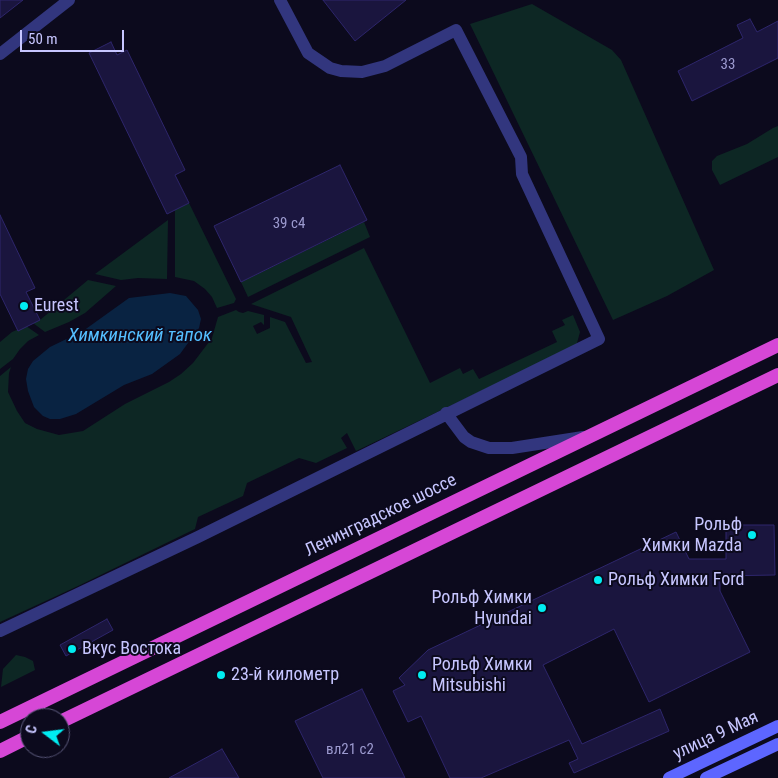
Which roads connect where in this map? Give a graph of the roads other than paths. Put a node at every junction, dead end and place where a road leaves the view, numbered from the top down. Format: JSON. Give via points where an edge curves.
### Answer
{"nodes":[{"id":1,"x":69,"y":0,"type":"edge"},
{"id":2,"x":280,"y":0,"type":"edge"},
{"id":3,"x":0,"y":54,"type":"edge"},
{"id":4,"x":778,"y":345,"type":"edge"},
{"id":5,"x":778,"y":375,"type":"edge"},
{"id":6,"x":446,"y":413,"type":"junction"},
{"id":7,"x":588,"y":437,"type":"junction"},
{"id":8,"x":0,"y":631,"type":"edge"},
{"id":9,"x":70,"y":717,"type":"edge"},
{"id":10,"x":0,"y":722,"type":"edge"},
{"id":11,"x":778,"y":726,"type":"edge"},
{"id":12,"x":20,"y":741,"type":"edge"},
{"id":13,"x":778,"y":744,"type":"edge"},
{"id":14,"x":0,"y":751,"type":"edge"},
{"id":15,"x":669,"y":778,"type":"edge"},
{"id":16,"x":706,"y":778,"type":"edge"}],
"edges":[{"from":1,"to":3,"type":"street"},
{"from":2,"to":6,"type":"street","via":[[308,53],[330,68],[341,71],[362,72],[385,66],[456,30],[521,157],[522,174],[598,339]]},
{"from":4,"to":7,"type":"highway","name":"Ленинградское шоссе"},
{"from":5,"to":9,"type":"highway"},
{"from":6,"to":7,"type":"street","via":[[464,437],[489,448],[512,448]]},
{"from":6,"to":8,"type":"street"},
{"from":7,"to":10,"type":"highway","name":"Ленинградское шоссе"},
{"from":11,"to":15,"type":"main road","name":"улица 9 Мая"},
{"from":12,"to":14,"type":"highway"},
{"from":13,"to":16,"type":"main road","name":"улица 9 Мая"}]}
